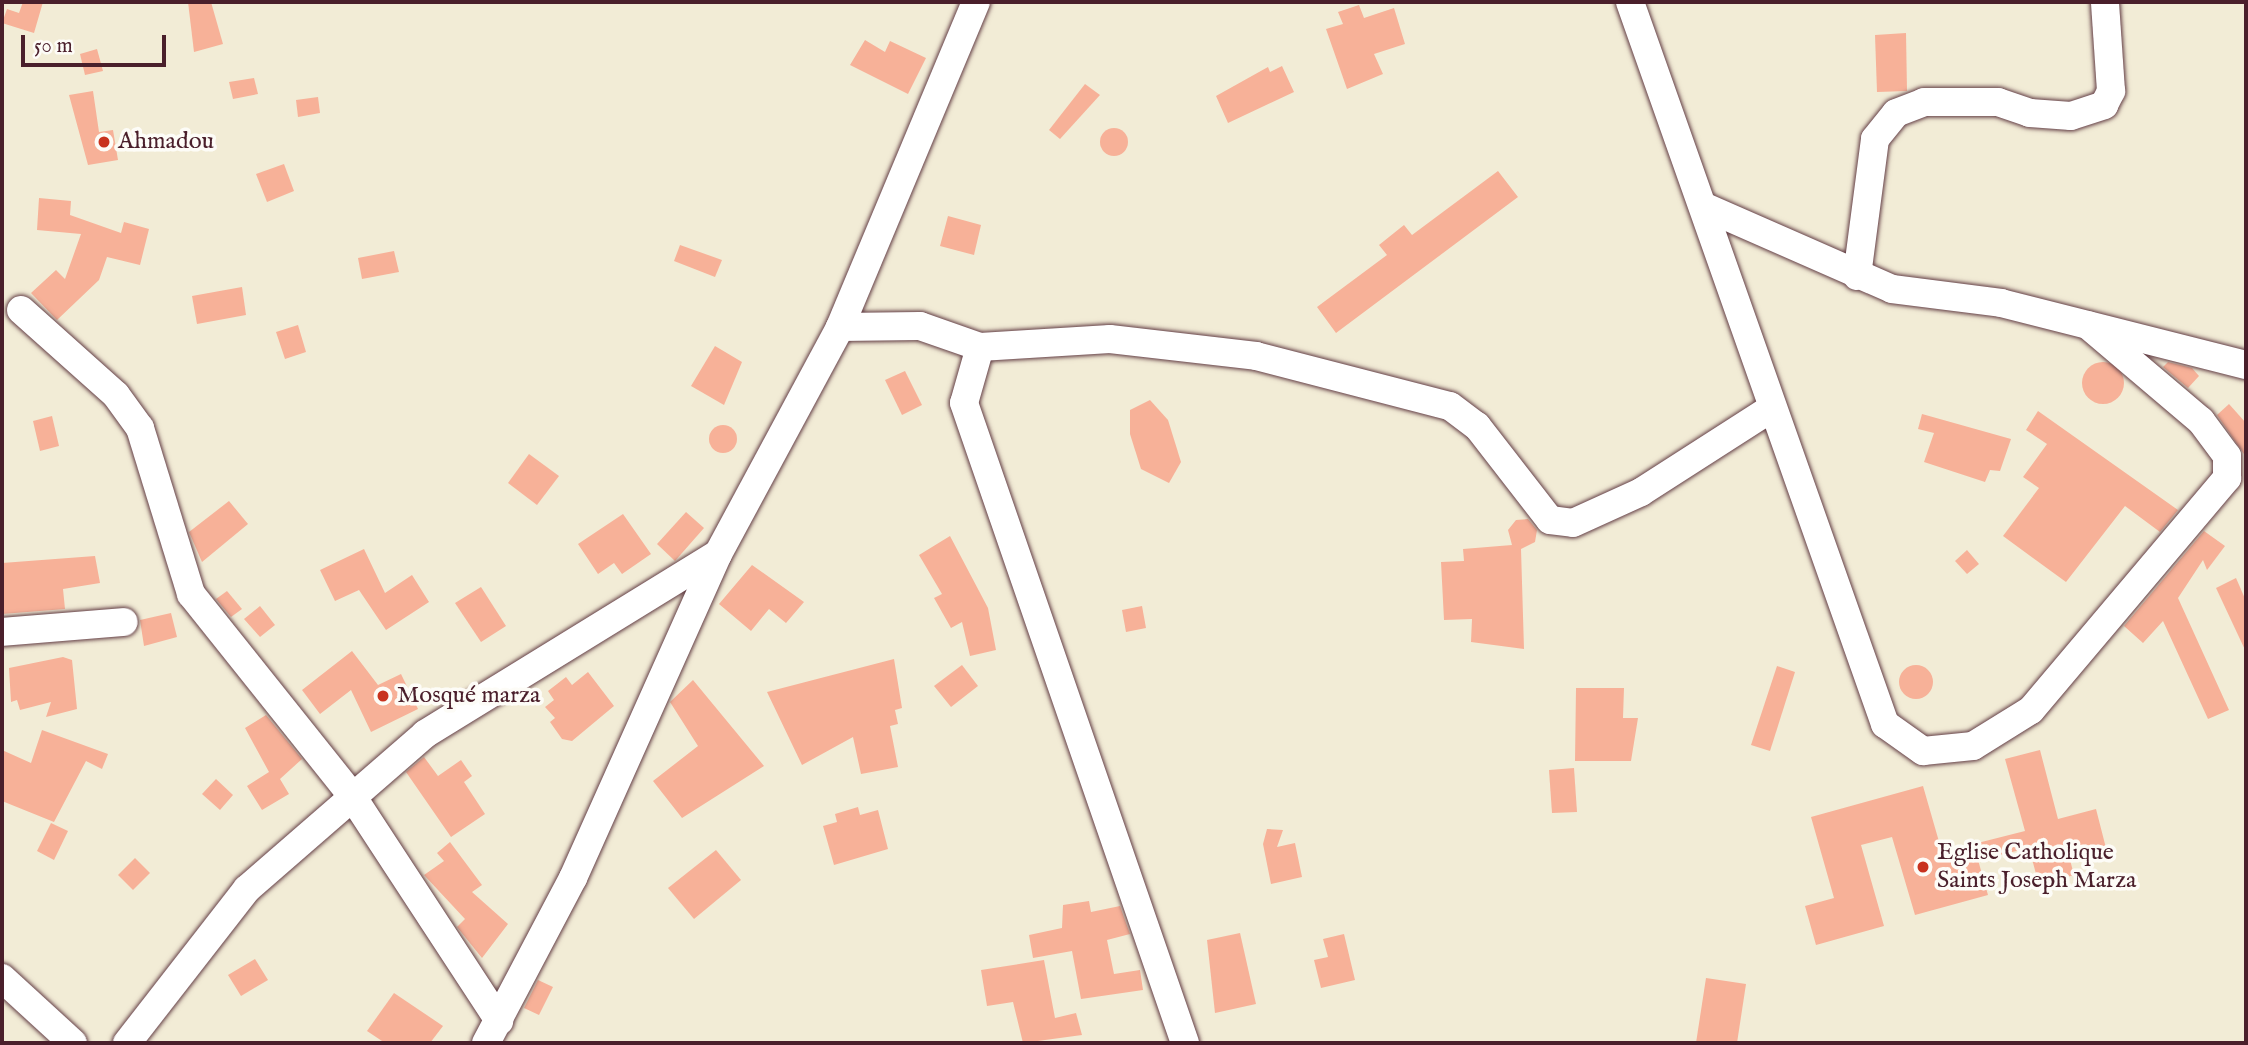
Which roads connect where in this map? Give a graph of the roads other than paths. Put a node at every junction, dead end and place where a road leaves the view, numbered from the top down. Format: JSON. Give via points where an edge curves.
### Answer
{"nodes":[{"id":1,"x":976,"y":2,"type":"edge"},
{"id":2,"x":1630,"y":2,"type":"edge"},
{"id":3,"x":2105,"y":2,"type":"edge"},
{"id":4,"x":1703,"y":206,"type":"junction"},
{"id":5,"x":1857,"y":276,"type":"junction"},
{"id":6,"x":21,"y":310,"type":"dead end"},
{"id":7,"x":2088,"y":325,"type":"junction"},
{"id":8,"x":841,"y":327,"type":"junction"},
{"id":9,"x":980,"y":347,"type":"junction"},
{"id":10,"x":2246,"y":365,"type":"edge"},
{"id":11,"x":1772,"y":408,"type":"junction"},
{"id":12,"x":718,"y":554,"type":"junction"},
{"id":13,"x":124,"y":622,"type":"dead end"},
{"id":14,"x":2,"y":632,"type":"edge"},
{"id":15,"x":352,"y":796,"type":"junction"},
{"id":16,"x":2,"y":978,"type":"edge"},
{"id":17,"x":493,"y":1032,"type":"edge"},
{"id":18,"x":73,"y":1043,"type":"edge"},
{"id":19,"x":127,"y":1043,"type":"edge"},
{"id":20,"x":1185,"y":1043,"type":"edge"}],
"edges":[{"from":1,"to":8,"type":"street"},
{"from":2,"to":4,"type":"street"},
{"from":3,"to":5,"type":"street","via":[[2110,91],[2104,105],[2071,116],[2029,113],[1998,102],[1924,102],[1896,113],[1875,139]]},
{"from":4,"to":5,"type":"street"},
{"from":4,"to":11,"type":"street"},
{"from":5,"to":7,"type":"street","via":[[1892,289],[2001,303]]},
{"from":6,"to":15,"type":"street","via":[[116,396],[140,428],[191,594]]},
{"from":7,"to":10,"type":"street"},
{"from":7,"to":11,"type":"street","via":[[2202,421],[2227,456],[2227,478],[2031,710],[1973,746],[1923,751],[1885,723]]},
{"from":8,"to":9,"type":"street","via":[[920,326]]},
{"from":8,"to":12,"type":"street"},
{"from":9,"to":11,"type":"street","via":[[1111,340],[1256,356],[1450,406],[1477,426],[1550,520],[1573,523],[1641,492]]},
{"from":9,"to":20,"type":"street","via":[[964,403]]},
{"from":12,"to":15,"type":"street","via":[[425,734]]},
{"from":12,"to":17,"type":"street","via":[[573,878]]},
{"from":13,"to":14,"type":"street"},
{"from":15,"to":17,"type":"street"},
{"from":15,"to":19,"type":"street","via":[[247,889]]},
{"from":16,"to":18,"type":"street"}]}
